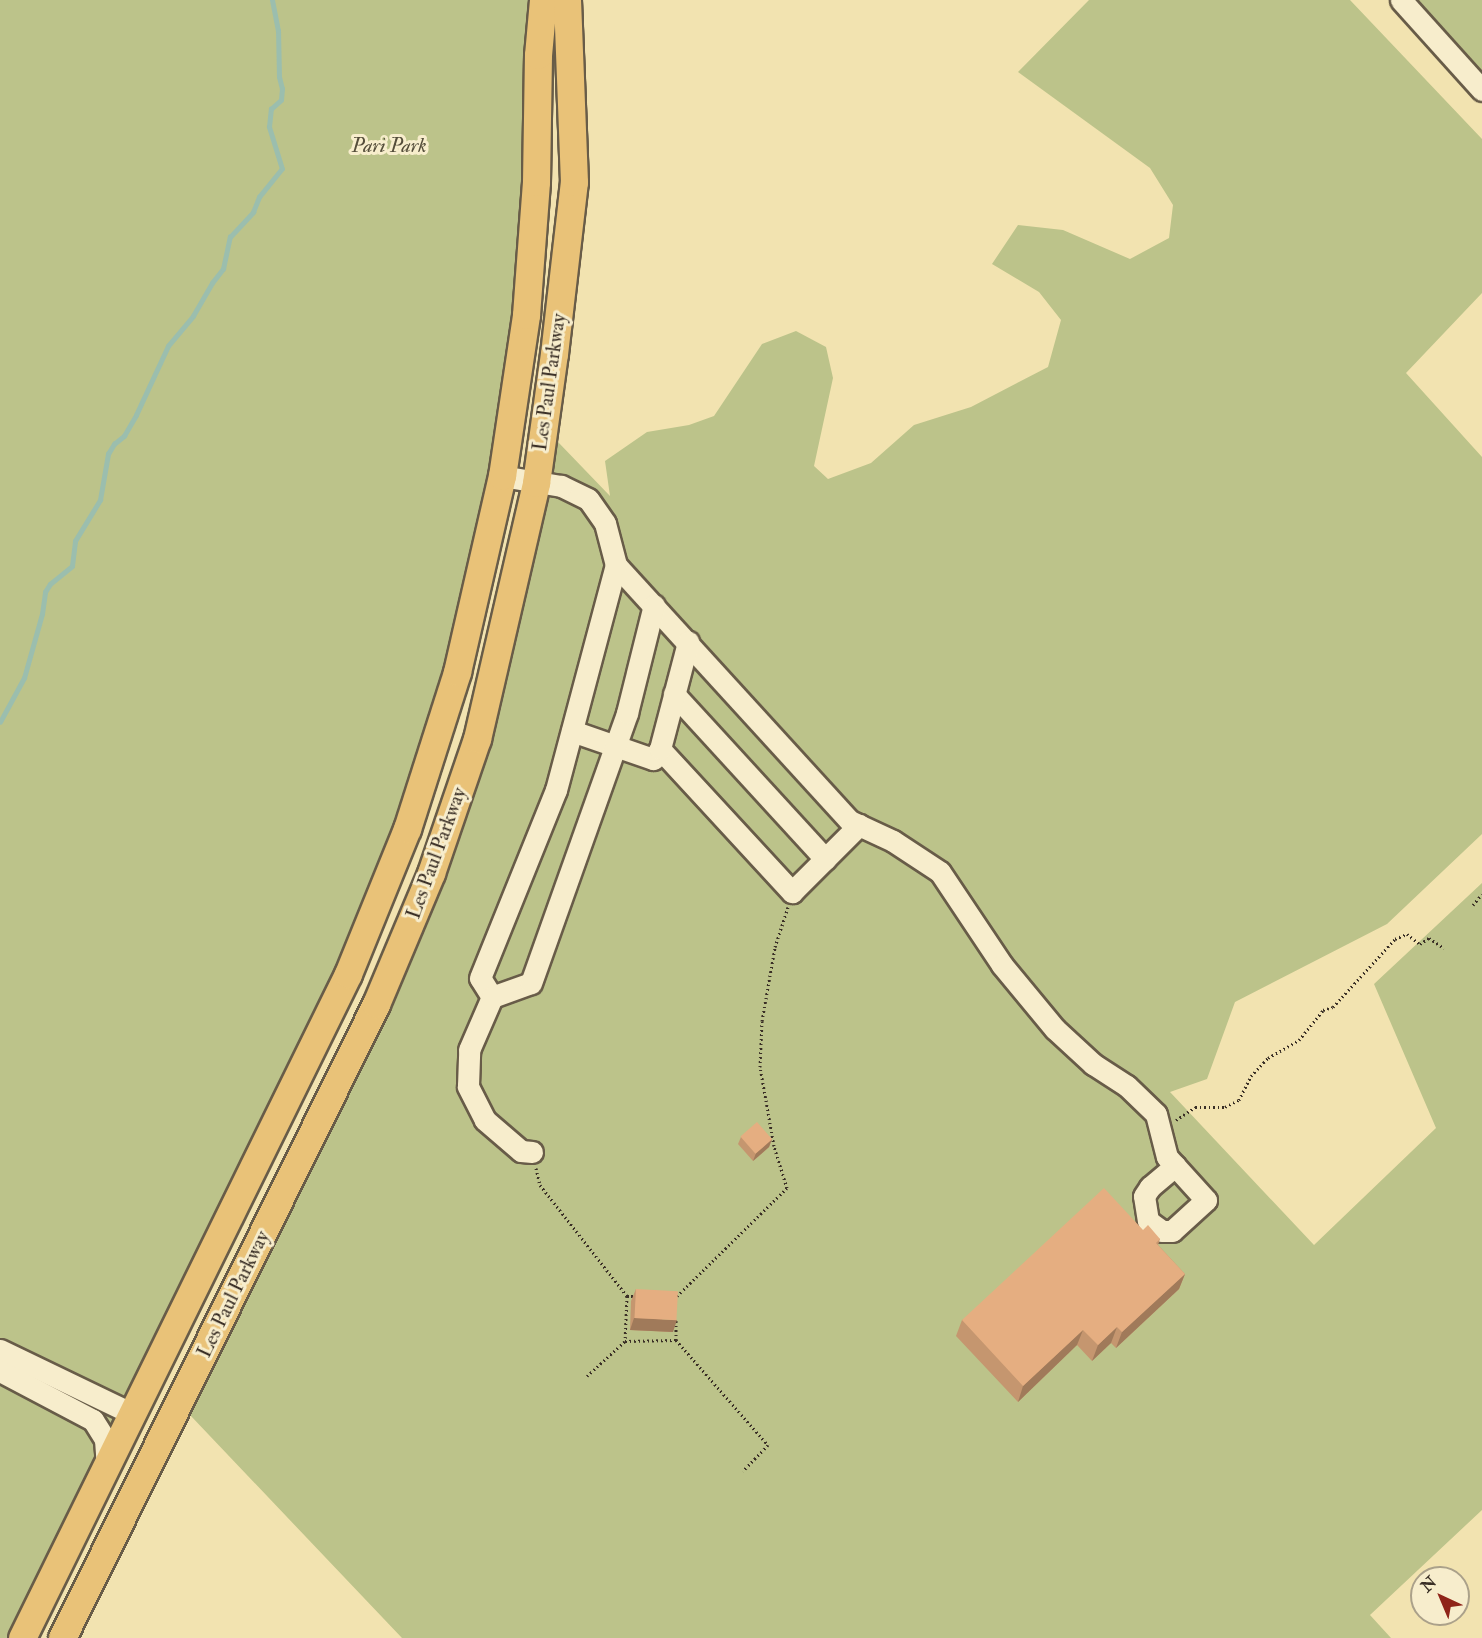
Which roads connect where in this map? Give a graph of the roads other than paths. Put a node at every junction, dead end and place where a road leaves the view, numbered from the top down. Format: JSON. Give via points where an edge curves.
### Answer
{"nodes":[{"id":1,"x":543,"y":0,"type":"edge"},
{"id":2,"x":567,"y":0,"type":"edge"},
{"id":3,"x":1401,"y":0,"type":"edge"},
{"id":4,"x":1482,"y":90,"type":"edge"},
{"id":5,"x":502,"y":476,"type":"junction"},
{"id":6,"x":536,"y":483,"type":"junction"},
{"id":7,"x":616,"y":565,"type":"junction"},
{"id":8,"x":654,"y":605,"type":"junction"},
{"id":9,"x":688,"y":642,"type":"junction"},
{"id":10,"x":674,"y":694,"type":"junction"},
{"id":11,"x":572,"y":731,"type":"junction"},
{"id":12,"x":615,"y":746,"type":"junction"},
{"id":13,"x":660,"y":749,"type":"junction"},
{"id":14,"x":860,"y":825,"type":"junction"},
{"id":15,"x":825,"y":859,"type":"junction"},
{"id":16,"x":492,"y":997,"type":"junction"},
{"id":17,"x":532,"y":1152,"type":"road end"},
{"id":18,"x":1175,"y":1166,"type":"dead end"},
{"id":19,"x":0,"y":1350,"type":"edge"},
{"id":20,"x":0,"y":1371,"type":"edge"},
{"id":21,"x":133,"y":1414,"type":"junction"},
{"id":22,"x":107,"y":1466,"type":"junction"},
{"id":23,"x":22,"y":1638,"type":"edge"},
{"id":24,"x":49,"y":1638,"type":"edge"},
{"id":25,"x":62,"y":1638,"type":"edge"}],
"edges":[{"from":1,"to":5,"type":"main road","name":"Les Paul Parkway","via":[[526,315]]},
{"from":2,"to":6,"type":"main road","name":"Les Paul Parkway","via":[[574,182]]},
{"from":3,"to":4,"type":"street"},
{"from":5,"to":6,"type":"street"},
{"from":5,"to":21,"type":"main road","name":"Les Paul Parkway","via":[[457,672],[407,829],[348,974]]},
{"from":6,"to":7,"type":"street","via":[[561,486],[588,499],[604,523]]},
{"from":6,"to":25,"type":"main road","name":"Les Paul Parkway","via":[[477,739],[431,873],[376,1004]]},
{"from":7,"to":8,"type":"street"},
{"from":7,"to":11,"type":"street"},
{"from":8,"to":9,"type":"street"},
{"from":8,"to":12,"type":"street"},
{"from":9,"to":10,"type":"street"},
{"from":9,"to":14,"type":"street","via":[[850,821]]},
{"from":10,"to":13,"type":"street"},
{"from":10,"to":15,"type":"street"},
{"from":11,"to":12,"type":"street"},
{"from":11,"to":16,"type":"street","via":[[556,790],[480,978]]},
{"from":12,"to":13,"type":"street","via":[[653,759]]},
{"from":12,"to":16,"type":"street","via":[[531,984]]},
{"from":13,"to":15,"type":"street","via":[[792,892]]},
{"from":14,"to":15,"type":"street"},
{"from":14,"to":18,"type":"street","via":[[940,872],[1002,965],[1055,1029],[1156,1114],[1167,1156]]},
{"from":16,"to":17,"type":"street","via":[[469,1050],[468,1086],[485,1120],[521,1151]]},
{"from":19,"to":21,"type":"street"},
{"from":20,"to":22,"type":"street","via":[[93,1420],[105,1439]]},
{"from":21,"to":22,"type":"main road","name":"Les Paul Parkway"},
{"from":21,"to":24,"type":"main road","via":[[143,1423],[145,1434]]},
{"from":22,"to":23,"type":"main road","name":"Les Paul Parkway"}]}
